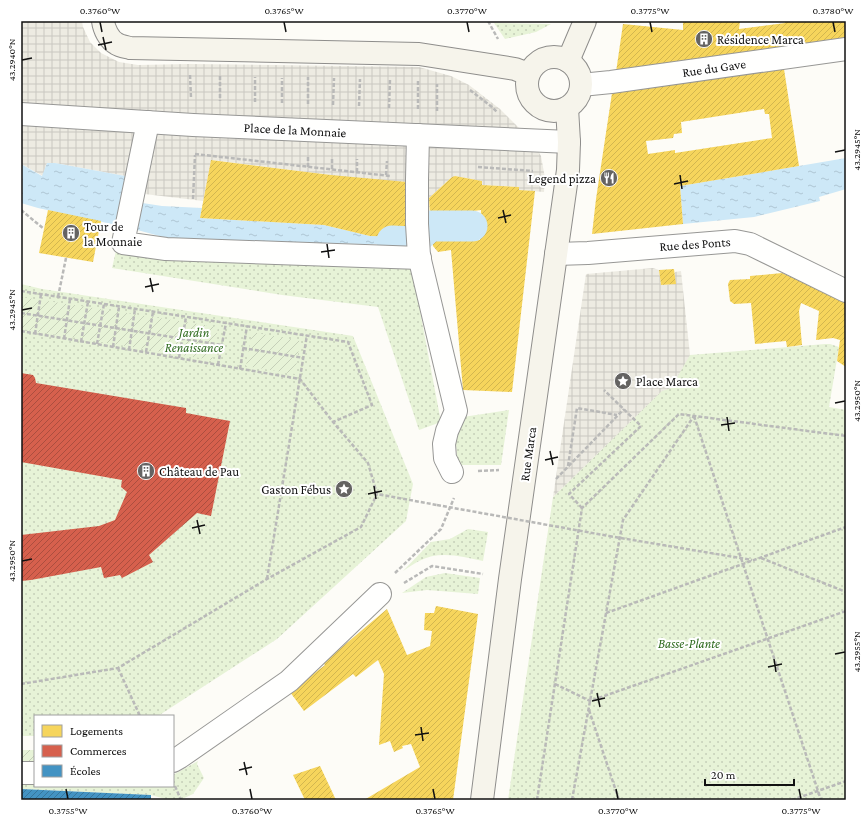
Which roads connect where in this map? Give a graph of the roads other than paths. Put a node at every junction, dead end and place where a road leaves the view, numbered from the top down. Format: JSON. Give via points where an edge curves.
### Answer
{"nodes":[{"id":1,"x":103,"y":21,"type":"edge"},
{"id":2,"x":585,"y":21,"type":"edge"},
{"id":3,"x":846,"y":49,"type":"edge"},
{"id":4,"x":568,"y":61,"type":"junction"},
{"id":5,"x":528,"y":74,"type":"junction"},
{"id":6,"x":581,"y":85,"type":"junction"},
{"id":7,"x":567,"y":108,"type":"junction"},
{"id":8,"x":21,"y":114,"type":"edge"},
{"id":9,"x":148,"y":122,"type":"junction"},
{"id":10,"x":418,"y":135,"type":"junction"},
{"id":11,"x":569,"y":142,"type":"junction"},
{"id":12,"x":556,"y":254,"type":"junction"},
{"id":13,"x":419,"y":257,"type":"junction"},
{"id":14,"x":846,"y":291,"type":"edge"},
{"id":15,"x":452,"y":472,"type":"road end"},
{"id":16,"x":380,"y":594,"type":"road end"},
{"id":17,"x":174,"y":760,"type":"edge"},
{"id":18,"x":21,"y":773,"type":"edge"},
{"id":19,"x":34,"y":773,"type":"edge"},
{"id":20,"x":482,"y":800,"type":"edge"}],
"edges":[{"from":1,"to":5,"type":"street","via":[[109,37],[116,44],[130,48],[419,54],[515,69]]},
{"from":2,"to":4,"type":"street"},
{"from":3,"to":6,"type":"street","name":"Rue du Gave"},
{"from":4,"to":5,"type":"street","via":[[561,57],[545,58],[532,67]]},
{"from":4,"to":6,"type":"street","via":[[578,71]]},
{"from":5,"to":7,"type":"street","via":[[527,90],[536,104],[551,111]]},
{"from":6,"to":7,"type":"street","via":[[579,94]]},
{"from":7,"to":11,"type":"street","name":"Rue Marca"},
{"from":8,"to":9,"type":"street","name":"Place de la Monnaie"},
{"from":9,"to":10,"type":"street","name":"Place de la Monnaie"},
{"from":9,"to":13,"type":"street","via":[[123,243],[166,249]]},
{"from":10,"to":11,"type":"street","name":"Place de la Monnaie"},
{"from":10,"to":13,"type":"street"},
{"from":11,"to":12,"type":"street","name":"Rue Marca","via":[[568,170]]},
{"from":12,"to":14,"type":"street","name":"Rue des Ponts","via":[[735,240],[750,244]]},
{"from":12,"to":20,"type":"street","name":"Rue Marca"},
{"from":13,"to":15,"type":"street","via":[[456,411],[444,444],[445,458]]},
{"from":16,"to":17,"type":"street","via":[[289,681]]},
{"from":18,"to":19,"type":"street"}]}
